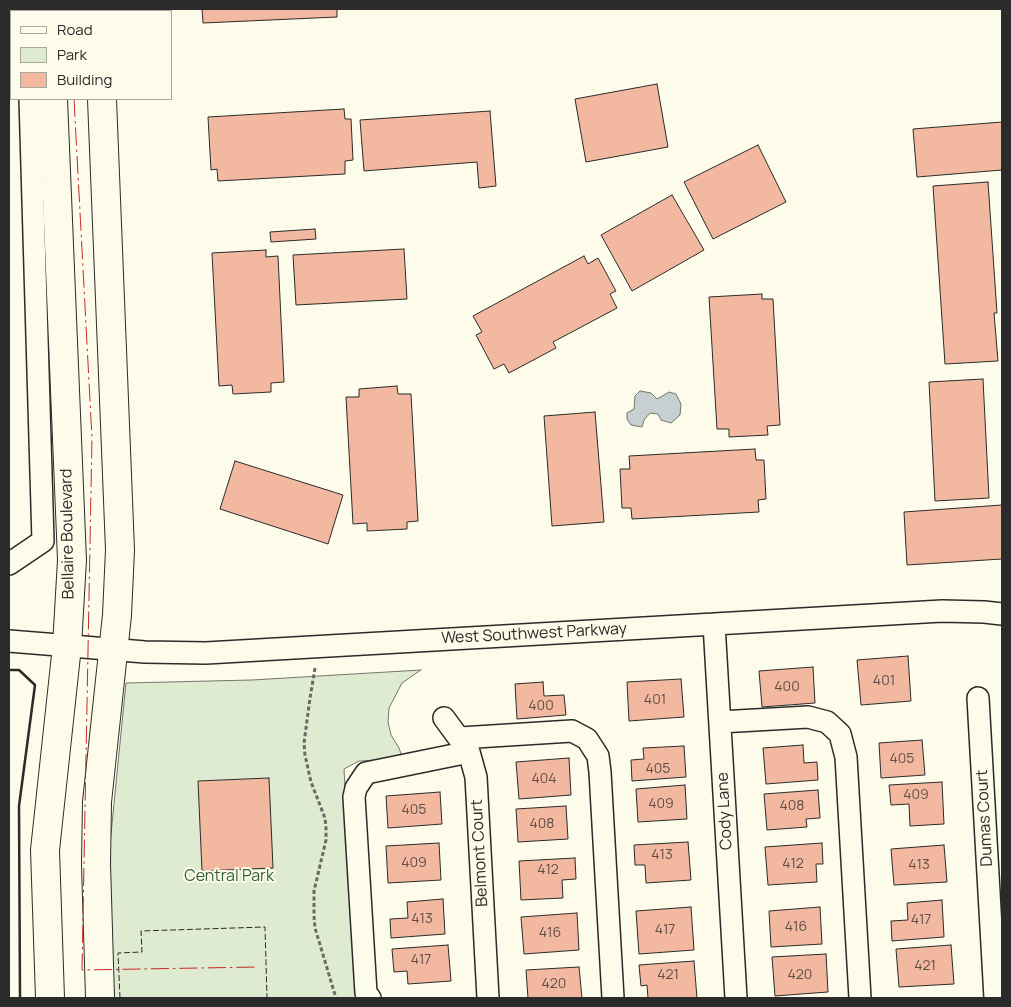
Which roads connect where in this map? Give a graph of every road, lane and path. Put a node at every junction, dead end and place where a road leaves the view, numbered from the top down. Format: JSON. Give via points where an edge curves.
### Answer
{"nodes":[{"id":1,"x":30,"y":100,"type":"edge"},
{"id":2,"x":53,"y":100,"type":"edge"},
{"id":3,"x":102,"y":100,"type":"edge"},
{"id":4,"x":9,"y":564,"type":"edge"},
{"id":5,"x":1002,"y":614,"type":"edge"},
{"id":6,"x":714,"y":624,"type":"junction"},
{"id":7,"x":9,"y":641,"type":"edge"},
{"id":8,"x":67,"y":646,"type":"junction"},
{"id":9,"x":114,"y":649,"type":"junction"},
{"id":10,"x":315,"y":668,"type":"dead end"},
{"id":11,"x":978,"y":698,"type":"dead end"},
{"id":12,"x":444,"y":718,"type":"dead end"},
{"id":13,"x":720,"y":722,"type":"junction"},
{"id":14,"x":464,"y":745,"type":"junction"},
{"id":15,"x":50,"y":998,"type":"edge"},
{"id":16,"x":100,"y":998,"type":"edge"},
{"id":17,"x":336,"y":998,"type":"edge"},
{"id":18,"x":370,"y":998,"type":"edge"},
{"id":19,"x":488,"y":998,"type":"edge"},
{"id":20,"x":612,"y":998,"type":"edge"},
{"id":21,"x":736,"y":998,"type":"edge"},
{"id":22,"x":860,"y":998,"type":"edge"},
{"id":23,"x":995,"y":998,"type":"edge"}],
"edges":[{"from":1,"to":4,"type":"street","via":[[43,541]]},
{"from":2,"to":8,"type":"main road","name":"Bellaire Boulevard","via":[[72,560]]},
{"from":3,"to":9,"type":"main road","via":[[119,507],[119,582]]},
{"from":5,"to":6,"type":"street","name":"West Southwest Parkway","via":[[942,611]]},
{"from":6,"to":9,"type":"street","name":"West Southwest Parkway","via":[[220,652]]},
{"from":6,"to":13,"type":"street","name":"Cody Lane"},
{"from":7,"to":8,"type":"street","name":"West Southwest Parkway"},
{"from":8,"to":9,"type":"street","name":"West Southwest Parkway"},
{"from":8,"to":15,"type":"main road","name":"Bellaire Boulevard","via":[[45,850]]},
{"from":9,"to":16,"type":"main road","via":[[97,818],[96,925]]},
{"from":10,"to":17,"type":"path","via":[[305,755],[325,818],[326,840],[314,891],[314,916]]},
{"from":11,"to":23,"type":"street","name":"Dumas Court"},
{"from":12,"to":14,"type":"street","name":"Belmont Court"},
{"from":13,"to":21,"type":"street","name":"Cody Lane"},
{"from":13,"to":22,"type":"street","via":[[808,717],[827,722],[840,734],[846,756]]},
{"from":14,"to":18,"type":"street","via":[[366,774],[356,788],[366,993]]},
{"from":14,"to":19,"type":"street","name":"Belmont Court","via":[[476,777]]},
{"from":14,"to":20,"type":"street","via":[[572,730],[587,739],[598,756]]}]}
